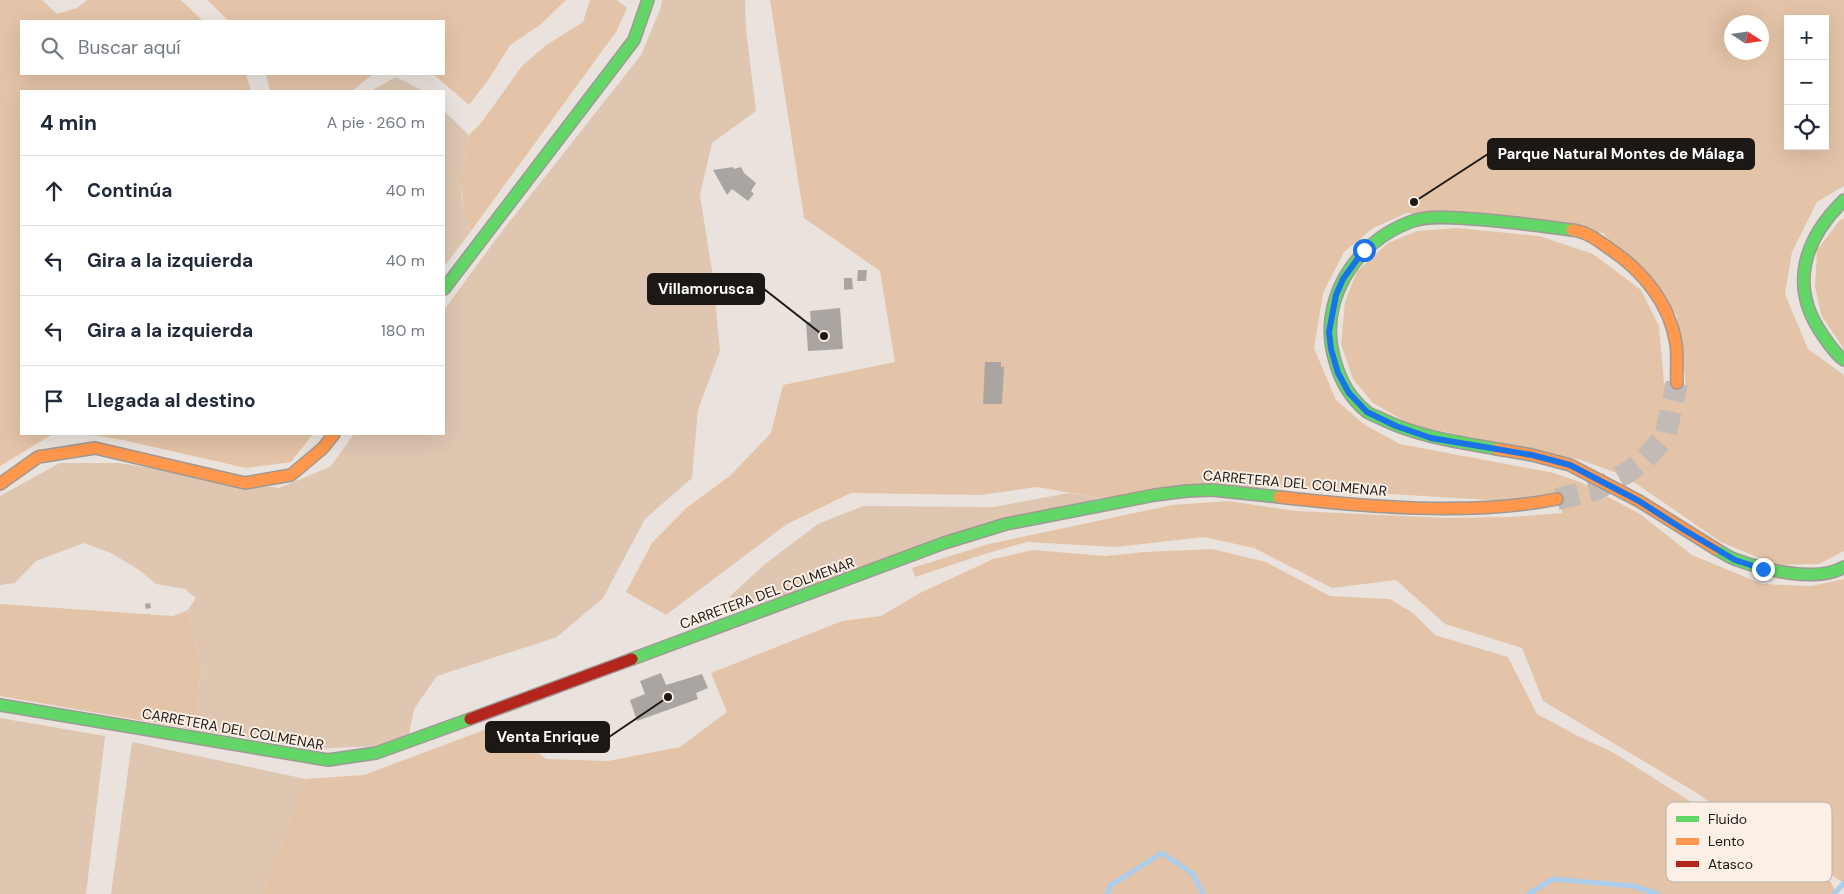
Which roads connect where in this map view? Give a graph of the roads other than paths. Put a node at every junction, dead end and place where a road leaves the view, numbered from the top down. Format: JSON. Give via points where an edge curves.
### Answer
{"nodes":[{"id":1,"x":648,"y":0,"type":"edge"},
{"id":2,"x":1844,"y":200,"type":"edge"},
{"id":3,"x":445,"y":288,"type":"edge"},
{"id":4,"x":1844,"y":360,"type":"edge"},
{"id":5,"x":1677,"y":383,"type":"tunnel mouth"},
{"id":6,"x":333,"y":435,"type":"edge"},
{"id":7,"x":0,"y":484,"type":"edge"},
{"id":8,"x":1557,"y":500,"type":"tunnel mouth"},
{"id":9,"x":1844,"y":567,"type":"edge"},
{"id":10,"x":0,"y":705,"type":"edge"}],
"edges":[{"from":1,"to":3,"type":"main road","via":[[634,40]]},
{"from":2,"to":4,"type":"main road","via":[[1832,210],[1814,235],[1806,252],[1804,270],[1806,302],[1814,321]]},
{"from":5,"to":9,"type":"main road","via":[[1675,343],[1662,302],[1630,264],[1607,246],[1576,230],[1480,219],[1439,217],[1411,221],[1364,250],[1343,279],[1336,295],[1329,332],[1331,349],[1338,373],[1349,393],[1367,412],[1431,438],[1532,455],[1570,465],[1744,563],[1786,574],[1816,574]]},
{"from":6,"to":7,"type":"main road","via":[[291,475],[245,483],[95,448],[38,457]]},
{"from":8,"to":10,"type":"main road","name":"CARRETERA DEL COLMENAR","via":[[1462,508],[1405,507],[1212,490],[1155,495],[1006,524],[944,543],[376,753],[328,760]]}]}
